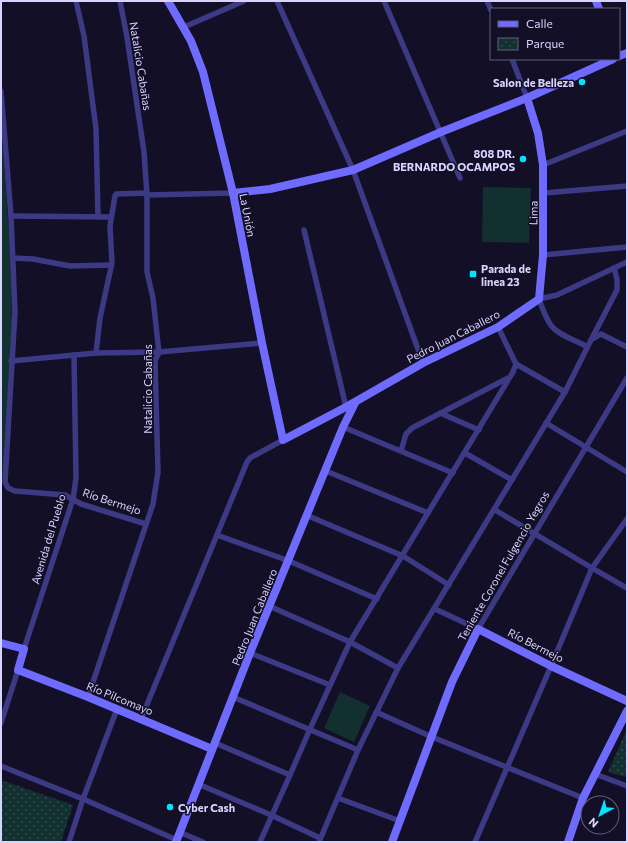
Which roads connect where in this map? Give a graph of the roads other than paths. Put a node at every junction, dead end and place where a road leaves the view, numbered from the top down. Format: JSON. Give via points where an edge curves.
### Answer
{"nodes":[{"id":1,"x":76,"y":1,"type":"edge"},
{"id":2,"x":120,"y":1,"type":"edge"},
{"id":3,"x":168,"y":1,"type":"edge"},
{"id":4,"x":244,"y":1,"type":"edge"},
{"id":5,"x":277,"y":1,"type":"edge"},
{"id":6,"x":384,"y":1,"type":"edge"},
{"id":7,"x":184,"y":27,"type":"junction"},
{"id":8,"x":512,"y":60,"type":"edge"},
{"id":9,"x":611,"y":60,"type":"edge"},
{"id":10,"x":1,"y":91,"type":"edge"},
{"id":11,"x":527,"y":98,"type":"junction"},
{"id":12,"x":627,"y":130,"type":"edge"},
{"id":13,"x":441,"y":132,"type":"junction"},
{"id":14,"x":543,"y":165,"type":"junction"},
{"id":15,"x":353,"y":170,"type":"junction"},
{"id":16,"x":460,"y":178,"type":"dead end"},
{"id":17,"x":627,"y":186,"type":"edge"},
{"id":18,"x":544,"y":192,"type":"junction"},
{"id":19,"x":233,"y":193,"type":"junction"},
{"id":20,"x":147,"y":194,"type":"junction"},
{"id":21,"x":11,"y":216,"type":"junction"},
{"id":22,"x":98,"y":216,"type":"junction"},
{"id":23,"x":111,"y":217,"type":"junction"},
{"id":24,"x":304,"y":230,"type":"dead end"},
{"id":25,"x":627,"y":247,"type":"edge"},
{"id":26,"x":543,"y":254,"type":"junction"},
{"id":27,"x":13,"y":258,"type":"junction"},
{"id":28,"x":627,"y":262,"type":"edge"},
{"id":29,"x":111,"y":265,"type":"junction"},
{"id":30,"x":614,"y":268,"type":"junction"},
{"id":31,"x":539,"y":299,"type":"junction"},
{"id":32,"x":498,"y":327,"type":"junction"},
{"id":33,"x":591,"y":340,"type":"junction"},
{"id":34,"x":262,"y":343,"type":"junction"},
{"id":35,"x":587,"y":347,"type":"junction"},
{"id":36,"x":627,"y":347,"type":"edge"},
{"id":37,"x":159,"y":352,"type":"junction"},
{"id":38,"x":96,"y":353,"type":"junction"},
{"id":39,"x":74,"y":355,"type":"junction"},
{"id":40,"x":11,"y":361,"type":"junction"},
{"id":41,"x":423,"y":363,"type":"junction"},
{"id":42,"x":515,"y":366,"type":"junction"},
{"id":43,"x":509,"y":378,"type":"junction"},
{"id":44,"x":627,"y":378,"type":"edge"},
{"id":45,"x":565,"y":392,"type":"junction"},
{"id":46,"x":356,"y":402,"type":"junction"},
{"id":47,"x":346,"y":407,"type":"junction"},
{"id":48,"x":440,"y":413,"type":"junction"},
{"id":49,"x":546,"y":422,"type":"junction"},
{"id":50,"x":343,"y":427,"type":"junction"},
{"id":51,"x":479,"y":430,"type":"junction"},
{"id":52,"x":283,"y":440,"type":"junction"},
{"id":53,"x":586,"y":446,"type":"junction"},
{"id":54,"x":401,"y":451,"type":"junction"},
{"id":55,"x":465,"y":453,"type":"junction"},
{"id":56,"x":326,"y":471,"type":"junction"},
{"id":57,"x":627,"y":472,"type":"edge"},
{"id":58,"x":453,"y":473,"type":"junction"},
{"id":59,"x":512,"y":480,"type":"junction"},
{"id":60,"x":73,"y":499,"type":"junction"},
{"id":61,"x":495,"y":510,"type":"junction"},
{"id":62,"x":428,"y":513,"type":"junction"},
{"id":63,"x":306,"y":515,"type":"junction"},
{"id":64,"x":627,"y":519,"type":"edge"},
{"id":65,"x":146,"y":524,"type":"junction"},
{"id":66,"x":534,"y":533,"type":"junction"},
{"id":67,"x":217,"y":535,"type":"junction"},
{"id":68,"x":402,"y":556,"type":"junction"},
{"id":69,"x":289,"y":561,"type":"junction"},
{"id":70,"x":592,"y":568,"type":"junction"},
{"id":71,"x":449,"y":585,"type":"junction"},
{"id":72,"x":627,"y":588,"type":"edge"},
{"id":73,"x":377,"y":599,"type":"junction"},
{"id":74,"x":269,"y":606,"type":"junction"},
{"id":75,"x":434,"y":609,"type":"junction"},
{"id":76,"x":478,"y":629,"type":"junction"},
{"id":77,"x":350,"y":642,"type":"junction"},
{"id":78,"x":1,"y":643,"type":"edge"},
{"id":79,"x":24,"y":649,"type":"junction"},
{"id":80,"x":250,"y":653,"type":"junction"},
{"id":81,"x":551,"y":666,"type":"junction"},
{"id":82,"x":398,"y":668,"type":"junction"},
{"id":83,"x":18,"y":670,"type":"junction"},
{"id":84,"x":330,"y":685,"type":"junction"},
{"id":85,"x":88,"y":697,"type":"junction"},
{"id":86,"x":233,"y":697,"type":"junction"},
{"id":87,"x":627,"y":701,"type":"edge"},
{"id":88,"x":117,"y":709,"type":"junction"},
{"id":89,"x":627,"y":711,"type":"edge"},
{"id":90,"x":376,"y":712,"type":"junction"},
{"id":91,"x":141,"y":719,"type":"junction"},
{"id":92,"x":1,"y":723,"type":"edge"},
{"id":93,"x":310,"y":729,"type":"junction"},
{"id":94,"x":432,"y":737,"type":"junction"},
{"id":95,"x":214,"y":746,"type":"junction"},
{"id":96,"x":358,"y":750,"type":"junction"},
{"id":97,"x":1,"y":766,"type":"edge"},
{"id":98,"x":507,"y":767,"type":"junction"},
{"id":99,"x":595,"y":774,"type":"junction"},
{"id":100,"x":290,"y":775,"type":"junction"},
{"id":101,"x":198,"y":784,"type":"junction"},
{"id":102,"x":627,"y":786,"type":"edge"},
{"id":103,"x":585,"y":795,"type":"edge"},
{"id":104,"x":580,"y":796,"type":"edge"},
{"id":105,"x":338,"y":798,"type":"junction"},
{"id":106,"x":83,"y":799,"type":"junction"},
{"id":107,"x":580,"y":809,"type":"edge"},
{"id":108,"x":271,"y":815,"type":"junction"},
{"id":109,"x":400,"y":821,"type":"junction"},
{"id":110,"x":177,"y":838,"type":"edge"},
{"id":111,"x":320,"y":840,"type":"edge"},
{"id":112,"x":69,"y":842,"type":"edge"},
{"id":113,"x":203,"y":842,"type":"edge"},
{"id":114,"x":260,"y":842,"type":"edge"},
{"id":115,"x":392,"y":842,"type":"edge"},
{"id":116,"x":475,"y":842,"type":"edge"},
{"id":117,"x":568,"y":842,"type":"edge"}],
"edges":[{"from":1,"to":22,"type":"street","via":[[84,36],[96,129]]},
{"from":2,"to":20,"type":"street","name":"Natalicio Cabañas","via":[[140,118]]},
{"from":3,"to":7,"type":"street","name":"La Unión"},
{"from":4,"to":7,"type":"street"},
{"from":5,"to":15,"type":"street"},
{"from":6,"to":13,"type":"street"},
{"from":7,"to":19,"type":"street","name":"La Unión","via":[[203,72]]},
{"from":8,"to":11,"type":"street","name":"Lima"},
{"from":9,"to":11,"type":"street"},
{"from":10,"to":21,"type":"street"},
{"from":11,"to":13,"type":"street"},
{"from":11,"to":14,"type":"street","name":"Lima","via":[[538,133]]},
{"from":12,"to":14,"type":"street"},
{"from":13,"to":15,"type":"street"},
{"from":13,"to":16,"type":"street"},
{"from":14,"to":18,"type":"street","name":"Lima"},
{"from":15,"to":19,"type":"street","via":[[270,189]]},
{"from":15,"to":41,"type":"street"},
{"from":17,"to":18,"type":"street"},
{"from":18,"to":26,"type":"street","name":"Lima"},
{"from":19,"to":20,"type":"street"},
{"from":19,"to":34,"type":"street","name":"La Unión"},
{"from":20,"to":23,"type":"street","via":[[116,194]]},
{"from":20,"to":37,"type":"street","name":"Natalicio Cabañas","via":[[147,272],[153,298]]},
{"from":21,"to":22,"type":"street"},
{"from":21,"to":27,"type":"street"},
{"from":22,"to":23,"type":"street"},
{"from":23,"to":29,"type":"street"},
{"from":24,"to":47,"type":"street"},
{"from":25,"to":26,"type":"street"},
{"from":26,"to":31,"type":"street","name":"Lima"},
{"from":27,"to":29,"type":"street","via":[[70,266]]},
{"from":27,"to":40,"type":"street","via":[[14,312]]},
{"from":28,"to":30,"type":"street","name":"Pedro Juan Caballero"},
{"from":29,"to":38,"type":"street"},
{"from":30,"to":31,"type":"street","name":"Pedro Juan Caballero","via":[[557,295]]},
{"from":30,"to":33,"type":"street","via":[[617,290]]},
{"from":31,"to":32,"type":"street","name":"Pedro Juan Caballero"},
{"from":31,"to":35,"type":"street","name":"Lima","via":[[552,328]]},
{"from":32,"to":41,"type":"street","name":"Pedro Juan Caballero"},
{"from":32,"to":42,"type":"street"},
{"from":33,"to":35,"type":"street"},
{"from":33,"to":36,"type":"street","via":[[604,335]]},
{"from":34,"to":37,"type":"street"},
{"from":34,"to":52,"type":"street","name":"La Unión"},
{"from":35,"to":45,"type":"street"},
{"from":37,"to":38,"type":"street"},
{"from":37,"to":65,"type":"street","name":"Natalicio Cabañas","via":[[155,360],[158,472],[153,504]]},
{"from":38,"to":39,"type":"street"},
{"from":39,"to":40,"type":"street"},
{"from":39,"to":60,"type":"street","name":"Avenida del Pueblo","via":[[76,478]]},
{"from":40,"to":60,"type":"street","name":"Río Bermejo","via":[[5,482],[8,488],[15,491],[62,495]]},
{"from":41,"to":46,"type":"street","name":"Pedro Juan Caballero"},
{"from":42,"to":43,"type":"street"},
{"from":42,"to":45,"type":"street"},
{"from":43,"to":48,"type":"street"},
{"from":43,"to":51,"type":"street"},
{"from":44,"to":53,"type":"street","name":"Teniente Coronel Fulgencio Yegros"},
{"from":45,"to":49,"type":"street"},
{"from":46,"to":47,"type":"street","name":"Pedro Juan Caballero"},
{"from":46,"to":50,"type":"street","name":"Pedro Juan Caballero"},
{"from":47,"to":52,"type":"street","name":"Pedro Juan Caballero"},
{"from":48,"to":51,"type":"street"},
{"from":48,"to":54,"type":"street","via":[[409,430]]},
{"from":49,"to":53,"type":"street"},
{"from":49,"to":59,"type":"street"},
{"from":50,"to":54,"type":"street"},
{"from":50,"to":56,"type":"street","name":"Pedro Juan Caballero"},
{"from":51,"to":55,"type":"street"},
{"from":52,"to":67,"type":"street","via":[[249,459]]},
{"from":53,"to":57,"type":"street"},
{"from":53,"to":66,"type":"street","name":"Teniente Coronel Fulgencio Yegros"},
{"from":54,"to":58,"type":"street"},
{"from":55,"to":58,"type":"street"},
{"from":55,"to":59,"type":"street"},
{"from":56,"to":62,"type":"street"},
{"from":56,"to":63,"type":"street","name":"Pedro Juan Caballero"},
{"from":58,"to":62,"type":"street"},
{"from":59,"to":61,"type":"street"},
{"from":60,"to":65,"type":"street","name":"Río Bermejo","via":[[80,504]]},
{"from":60,"to":79,"type":"street","name":"Avenida del Pueblo"},
{"from":61,"to":66,"type":"street"},
{"from":61,"to":71,"type":"street"},
{"from":62,"to":68,"type":"street"},
{"from":63,"to":68,"type":"street"},
{"from":63,"to":69,"type":"street","name":"Pedro Juan Caballero"},
{"from":64,"to":70,"type":"street"},
{"from":65,"to":85,"type":"street","name":"Natalicio Cabañas"},
{"from":66,"to":70,"type":"street"},
{"from":66,"to":76,"type":"street","name":"Teniente Coronel Fulgencio Yegros"},
{"from":67,"to":69,"type":"street"},
{"from":67,"to":91,"type":"street"},
{"from":68,"to":71,"type":"street"},
{"from":68,"to":73,"type":"street"},
{"from":69,"to":73,"type":"street"},
{"from":69,"to":74,"type":"street","name":"Pedro Juan Caballero"},
{"from":70,"to":72,"type":"street"},
{"from":70,"to":81,"type":"street"},
{"from":71,"to":75,"type":"street"},
{"from":73,"to":77,"type":"street"},
{"from":74,"to":77,"type":"street"},
{"from":74,"to":80,"type":"street","name":"Pedro Juan Caballero"},
{"from":75,"to":76,"type":"street","name":"Río Bermejo"},
{"from":75,"to":82,"type":"street"},
{"from":76,"to":81,"type":"street","name":"Río Bermejo"},
{"from":76,"to":94,"type":"street","name":"Teniente Coronel Fulgencio Yegros","via":[[452,682]]},
{"from":77,"to":82,"type":"street"},
{"from":77,"to":84,"type":"street"},
{"from":78,"to":79,"type":"street"},
{"from":79,"to":83,"type":"street","name":"Avenida del Pueblo"},
{"from":80,"to":84,"type":"street"},
{"from":80,"to":86,"type":"street","name":"Pedro Juan Caballero"},
{"from":81,"to":87,"type":"street","name":"Río Bermejo"},
{"from":81,"to":98,"type":"street"},
{"from":82,"to":90,"type":"street"},
{"from":83,"to":85,"type":"street","name":"Río Pilcomayo"},
{"from":83,"to":92,"type":"street","name":"Avenida del Pueblo"},
{"from":84,"to":93,"type":"street"},
{"from":85,"to":88,"type":"street","name":"Río Pilcomayo"},
{"from":86,"to":93,"type":"street"},
{"from":86,"to":95,"type":"street","name":"Pedro Juan Caballero"},
{"from":88,"to":91,"type":"street","name":"Río Pilcomayo"},
{"from":88,"to":106,"type":"street"},
{"from":89,"to":99,"type":"street"},
{"from":90,"to":94,"type":"street"},
{"from":90,"to":96,"type":"street"},
{"from":91,"to":95,"type":"street","name":"Río Pilcomayo"},
{"from":93,"to":96,"type":"street"},
{"from":93,"to":100,"type":"street"},
{"from":94,"to":98,"type":"street"},
{"from":94,"to":109,"type":"street","name":"Teniente Coronel Fulgencio Yegros"},
{"from":95,"to":100,"type":"street","name":"Río Pilcomayo"},
{"from":95,"to":101,"type":"street","name":"Pedro Juan Caballero"},
{"from":96,"to":105,"type":"street"},
{"from":97,"to":106,"type":"street"},
{"from":98,"to":104,"type":"street"},
{"from":98,"to":116,"type":"street"},
{"from":99,"to":102,"type":"street"},
{"from":99,"to":103,"type":"street"},
{"from":100,"to":108,"type":"street"},
{"from":101,"to":108,"type":"street"},
{"from":101,"to":110,"type":"street","name":"Pedro Juan Caballero"},
{"from":105,"to":109,"type":"street"},
{"from":105,"to":111,"type":"street"},
{"from":106,"to":110,"type":"street"},
{"from":106,"to":112,"type":"street"},
{"from":107,"to":117,"type":"street"},
{"from":108,"to":111,"type":"street"},
{"from":108,"to":114,"type":"street"},
{"from":109,"to":115,"type":"street","name":"Teniente Coronel Fulgencio Yegros"},
{"from":110,"to":113,"type":"street"}]}
